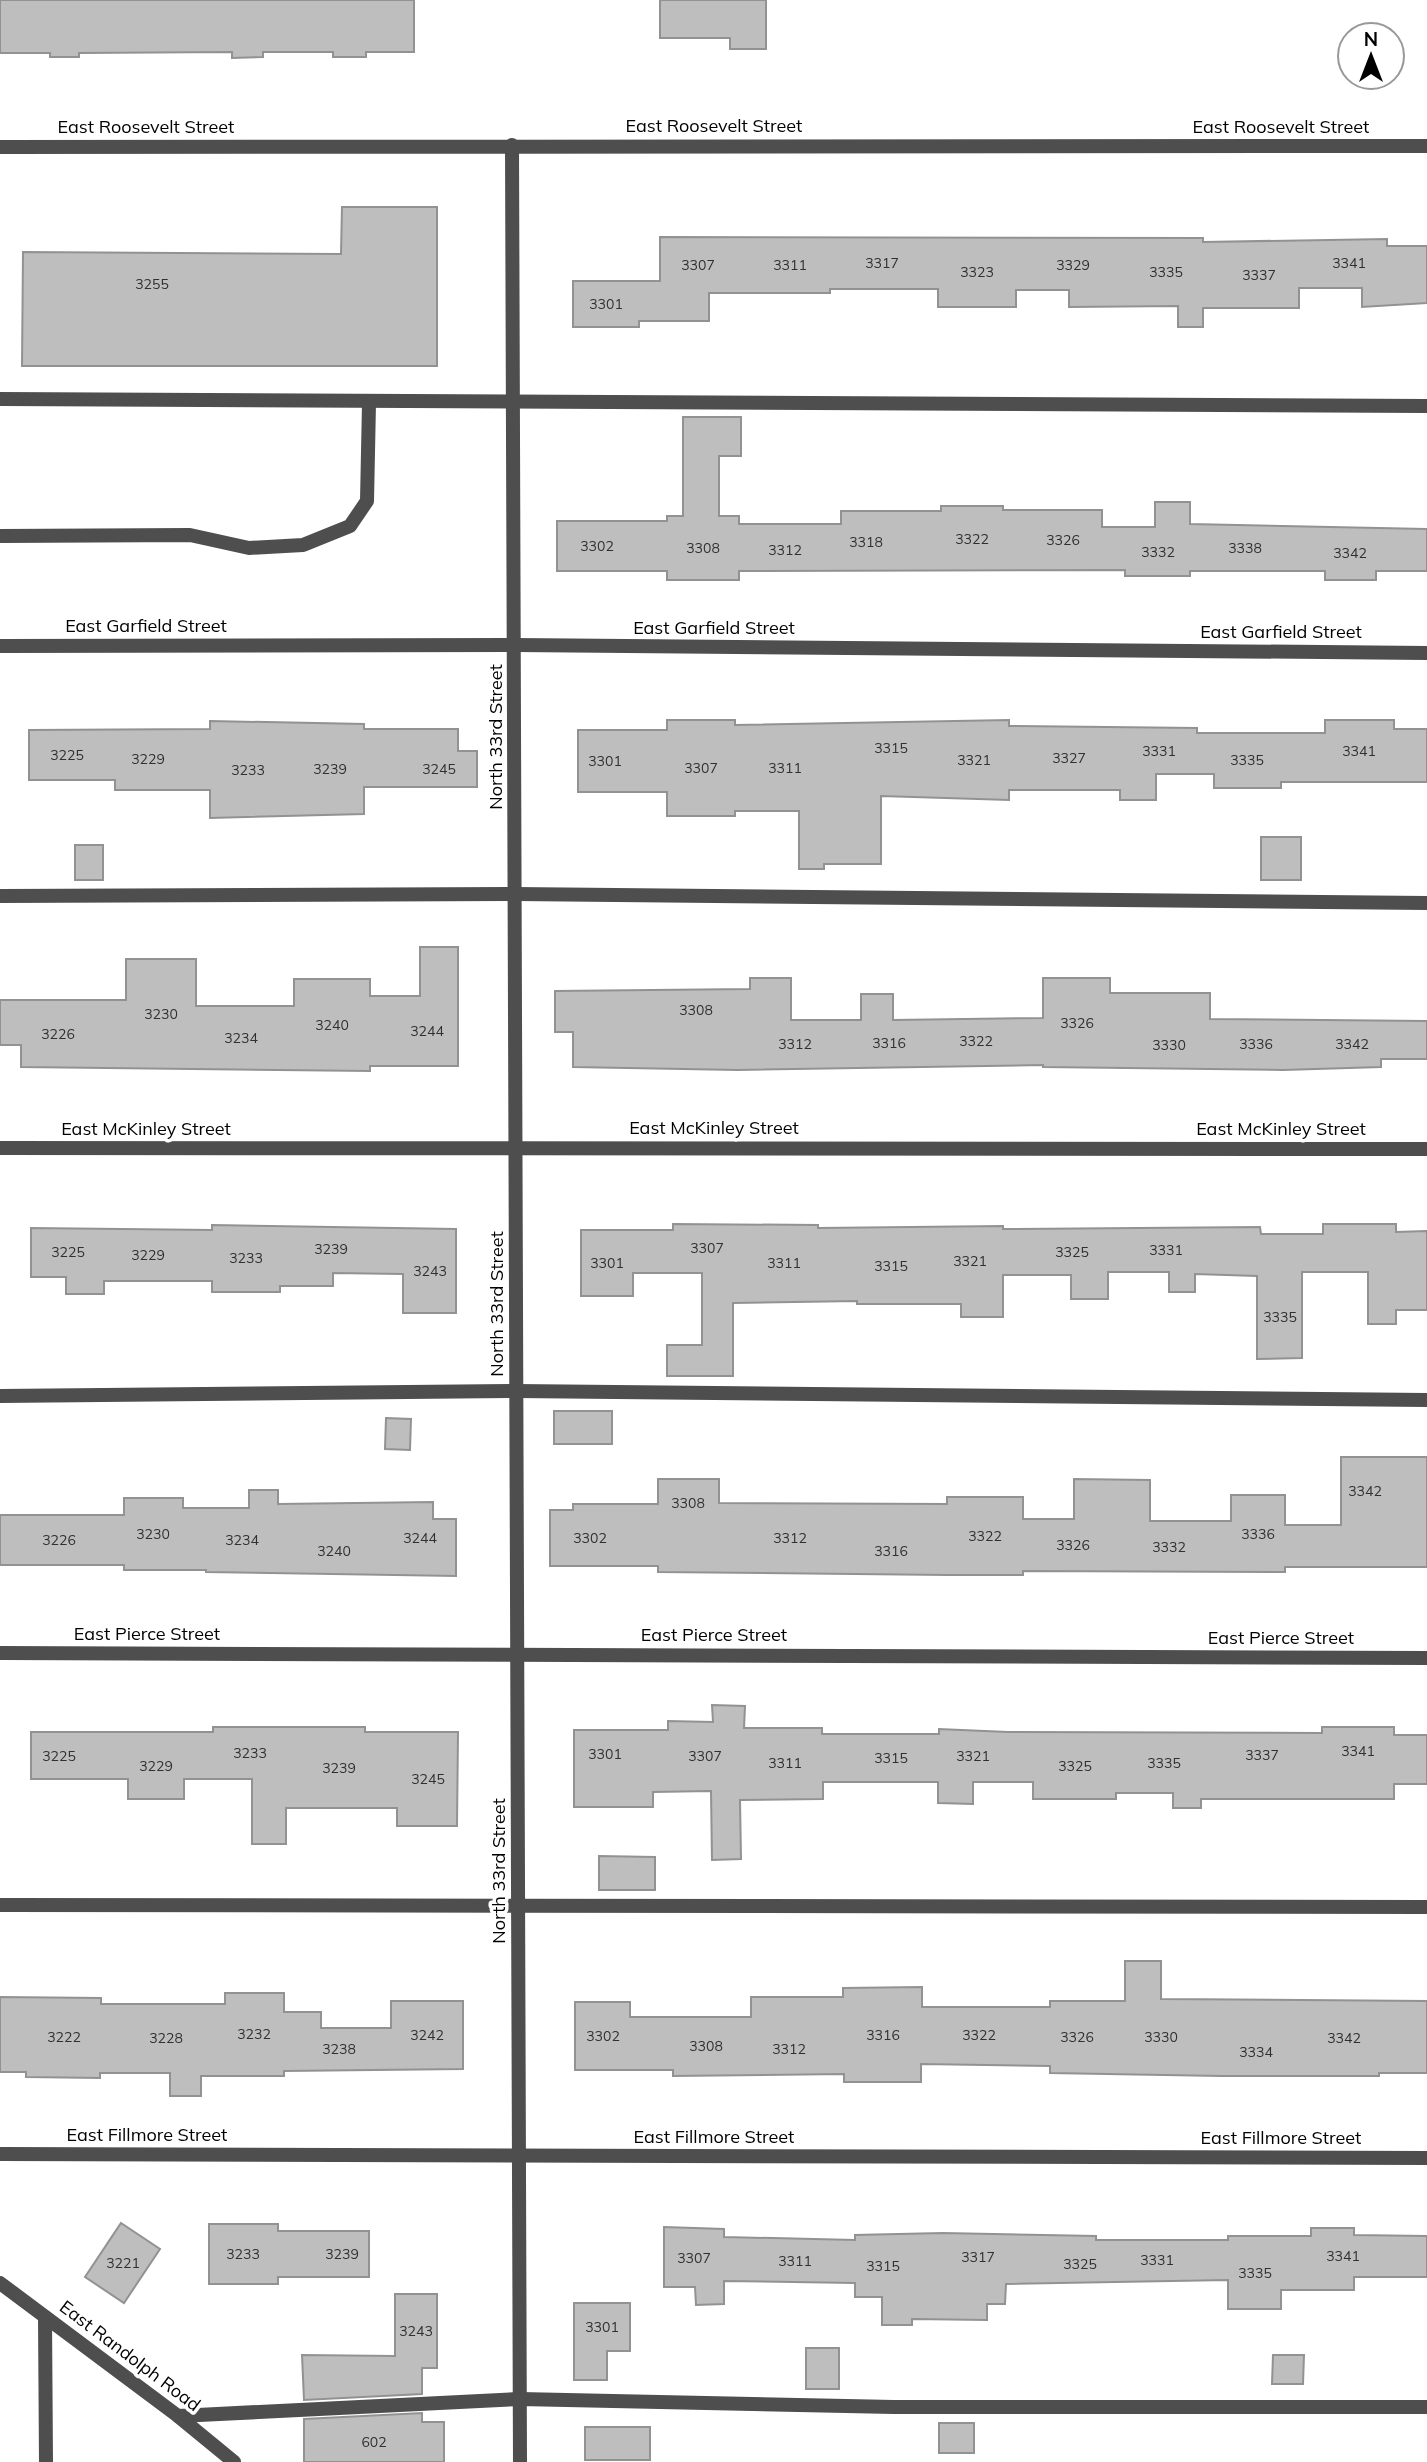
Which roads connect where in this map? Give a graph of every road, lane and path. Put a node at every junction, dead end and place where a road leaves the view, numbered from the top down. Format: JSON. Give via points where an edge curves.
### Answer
{"nodes":[{"id":1,"x":512,"y":145,"type":"junction"},
{"id":2,"x":1427,"y":146,"type":"edge"},
{"id":3,"x":0,"y":147,"type":"edge"},
{"id":4,"x":0,"y":399,"type":"edge"},
{"id":5,"x":369,"y":403,"type":"junction"},
{"id":6,"x":513,"y":404,"type":"junction"},
{"id":7,"x":1427,"y":406,"type":"edge"},
{"id":8,"x":0,"y":536,"type":"edge"},
{"id":9,"x":516,"y":645,"type":"junction"},
{"id":10,"x":0,"y":646,"type":"edge"},
{"id":11,"x":1427,"y":653,"type":"edge"},
{"id":12,"x":516,"y":894,"type":"junction"},
{"id":13,"x":0,"y":897,"type":"edge"},
{"id":14,"x":1427,"y":903,"type":"edge"},
{"id":15,"x":516,"y":1147,"type":"junction"},
{"id":16,"x":0,"y":1149,"type":"edge"},
{"id":17,"x":1427,"y":1149,"type":"edge"},
{"id":18,"x":516,"y":1391,"type":"junction"},
{"id":19,"x":0,"y":1396,"type":"edge"},
{"id":20,"x":1427,"y":1400,"type":"edge"},
{"id":21,"x":0,"y":1653,"type":"edge"},
{"id":22,"x":519,"y":1654,"type":"junction"},
{"id":23,"x":1427,"y":1658,"type":"edge"},
{"id":24,"x":518,"y":1903,"type":"junction"},
{"id":25,"x":0,"y":1905,"type":"edge"},
{"id":26,"x":1427,"y":1906,"type":"edge"},
{"id":27,"x":0,"y":2154,"type":"edge"},
{"id":28,"x":519,"y":2156,"type":"junction"},
{"id":29,"x":1427,"y":2158,"type":"edge"},
{"id":30,"x":0,"y":2283,"type":"edge"},
{"id":31,"x":45,"y":2317,"type":"junction"},
{"id":32,"x":520,"y":2399,"type":"junction"},
{"id":33,"x":1427,"y":2407,"type":"edge"},
{"id":34,"x":178,"y":2416,"type":"junction"},
{"id":35,"x":46,"y":2462,"type":"edge"},
{"id":36,"x":234,"y":2462,"type":"edge"},
{"id":37,"x":520,"y":2462,"type":"edge"}],
"edges":[{"from":1,"to":2,"type":"street","name":"East Roosevelt Street"},
{"from":1,"to":3,"type":"street","name":"East Roosevelt Street"},
{"from":1,"to":6,"type":"street","name":"North 33rd Street"},
{"from":4,"to":5,"type":"street"},
{"from":5,"to":6,"type":"street"},
{"from":5,"to":8,"type":"street","via":[[367,501],[350,526],[303,545],[249,548],[190,535]]},
{"from":6,"to":7,"type":"street"},
{"from":6,"to":9,"type":"street","name":"North 33rd Street"},
{"from":9,"to":10,"type":"street","name":"East Garfield Street"},
{"from":9,"to":11,"type":"street","name":"East Garfield Street"},
{"from":9,"to":12,"type":"street","name":"North 33rd Street"},
{"from":12,"to":13,"type":"street"},
{"from":12,"to":14,"type":"street"},
{"from":12,"to":15,"type":"street","name":"North 33rd Street"},
{"from":15,"to":16,"type":"street","name":"East McKinley Street"},
{"from":15,"to":17,"type":"street","name":"East McKinley Street"},
{"from":15,"to":18,"type":"street","name":"North 33rd Street"},
{"from":18,"to":19,"type":"street"},
{"from":18,"to":20,"type":"street"},
{"from":18,"to":22,"type":"street","name":"North 33rd Street"},
{"from":21,"to":22,"type":"street","name":"East Pierce Street"},
{"from":22,"to":23,"type":"street","name":"East Pierce Street"},
{"from":22,"to":24,"type":"street","name":"North 33rd Street"},
{"from":24,"to":25,"type":"street"},
{"from":24,"to":26,"type":"street"},
{"from":24,"to":28,"type":"street","name":"North 33rd Street"},
{"from":27,"to":28,"type":"street","name":"East Fillmore Street"},
{"from":28,"to":29,"type":"street","name":"East Fillmore Street"},
{"from":28,"to":32,"type":"street","name":"North 33rd Street"},
{"from":30,"to":31,"type":"street","name":"East Randolph Road"},
{"from":31,"to":34,"type":"street","name":"East Randolph Road"},
{"from":31,"to":35,"type":"street"},
{"from":32,"to":33,"type":"street","via":[[894,2407]]},
{"from":32,"to":34,"type":"street"},
{"from":32,"to":37,"type":"street","name":"North 33rd Street"},
{"from":34,"to":36,"type":"street","name":"East Randolph Road"}]}
